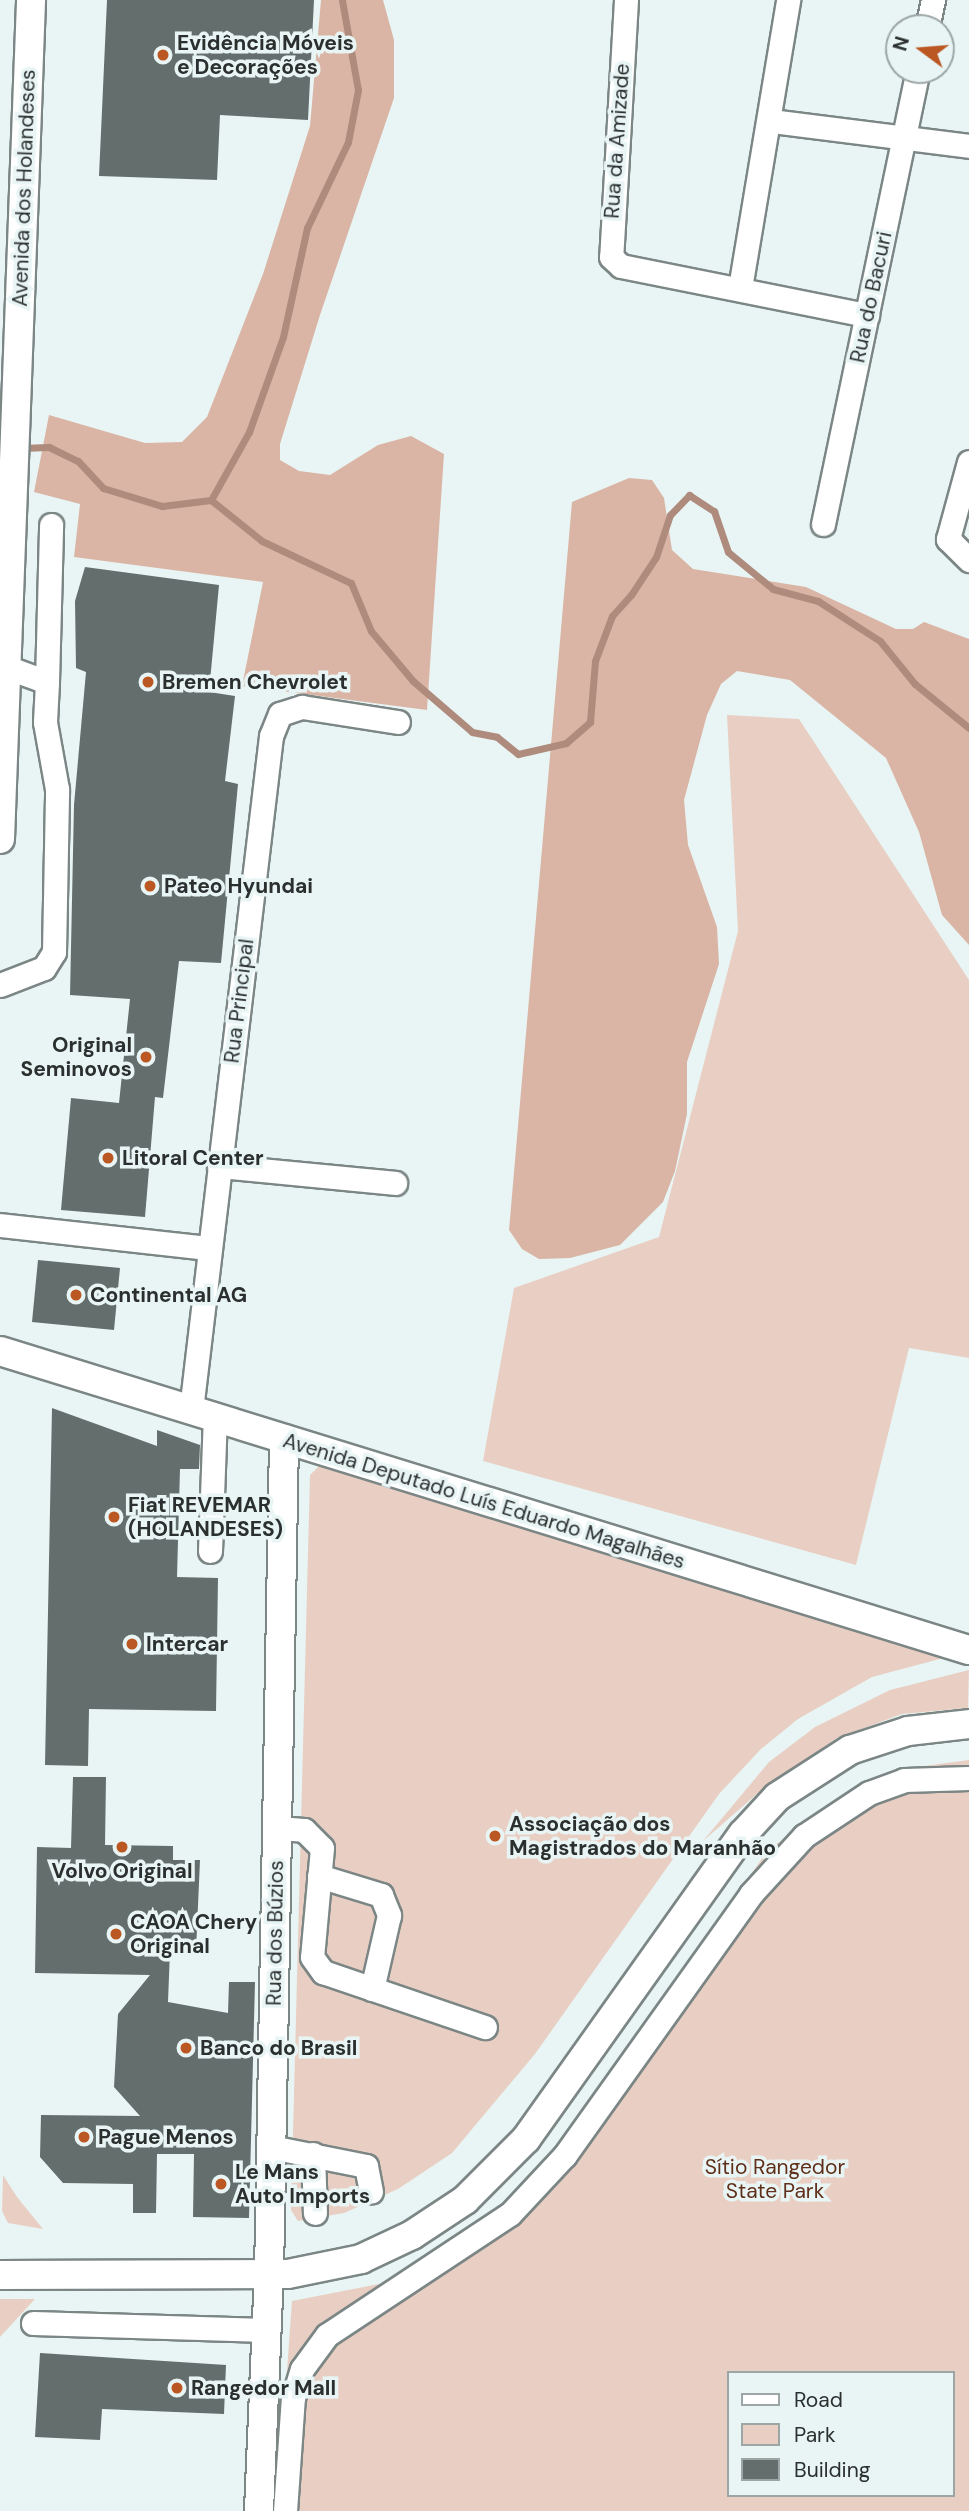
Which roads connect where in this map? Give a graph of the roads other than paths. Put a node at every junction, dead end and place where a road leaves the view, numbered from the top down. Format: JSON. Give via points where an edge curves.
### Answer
{"nodes":[{"id":1,"x":31,"y":0,"type":"edge"},
{"id":2,"x":626,"y":0,"type":"edge"},
{"id":3,"x":788,"y":0,"type":"edge"},
{"id":4,"x":915,"y":84,"type":"edge"},
{"id":5,"x":772,"y":121,"type":"junction"},
{"id":6,"x":904,"y":140,"type":"junction"},
{"id":7,"x":969,"y":146,"type":"edge"},
{"id":8,"x":740,"y":288,"type":"junction"},
{"id":9,"x":867,"y":315,"type":"junction"},
{"id":10,"x":968,"y":473,"type":"edge"},
{"id":11,"x":823,"y":524,"type":"dead end"},
{"id":12,"x":51,"y":525,"type":"dead end"},
{"id":13,"x":969,"y":561,"type":"edge"},
{"id":14,"x":6,"y":667,"type":"junction"},
{"id":15,"x":47,"y":682,"type":"junction"},
{"id":16,"x":398,"y":722,"type":"dead end"},
{"id":17,"x":0,"y":839,"type":"edge"},
{"id":18,"x":0,"y":985,"type":"edge"},
{"id":19,"x":219,"y":1166,"type":"junction"},
{"id":20,"x":395,"y":1182,"type":"dead end"},
{"id":21,"x":0,"y":1225,"type":"edge"},
{"id":22,"x":208,"y":1248,"type":"junction"},
{"id":23,"x":0,"y":1351,"type":"edge"},
{"id":24,"x":203,"y":1414,"type":"junction"},
{"id":25,"x":284,"y":1439,"type":"junction"},
{"id":26,"x":210,"y":1551,"type":"dead end"},
{"id":27,"x":969,"y":1650,"type":"edge"},
{"id":28,"x":969,"y":1724,"type":"edge"},
{"id":29,"x":969,"y":1778,"type":"edge"},
{"id":30,"x":277,"y":1828,"type":"junction"},
{"id":31,"x":319,"y":1876,"type":"junction"},
{"id":32,"x":372,"y":1989,"type":"junction"},
{"id":33,"x":485,"y":2026,"type":"dead end"},
{"id":34,"x":271,"y":2147,"type":"junction"},
{"id":35,"x":313,"y":2154,"type":"junction"},
{"id":36,"x":371,"y":2192,"type":"dead end"},
{"id":37,"x":316,"y":2213,"type":"dead end"},
{"id":38,"x":0,"y":2275,"type":"edge"},
{"id":39,"x":269,"y":2275,"type":"junction"},
{"id":40,"x":33,"y":2323,"type":"dead end"},
{"id":41,"x":266,"y":2330,"type":"junction"},
{"id":42,"x":259,"y":2511,"type":"edge"},
{"id":43,"x":285,"y":2511,"type":"edge"}],
"edges":[{"from":1,"to":14,"type":"main road","name":"Avenida dos Holandeses"},
{"from":2,"to":8,"type":"street","name":"Rua da Amizade","via":[[611,257],[632,269]]},
{"from":3,"to":5,"type":"street"},
{"from":4,"to":6,"type":"street","name":"Rua do Bacuri"},
{"from":5,"to":6,"type":"street"},
{"from":5,"to":8,"type":"street"},
{"from":6,"to":7,"type":"street"},
{"from":6,"to":9,"type":"street","name":"Rua do Bacuri"},
{"from":8,"to":9,"type":"street"},
{"from":9,"to":11,"type":"street","name":"Rua do Bacuri"},
{"from":10,"to":13,"type":"street","via":[[948,539]]},
{"from":12,"to":15,"type":"street"},
{"from":14,"to":15,"type":"street"},
{"from":14,"to":17,"type":"main road","name":"Avenida dos Holandeses"},
{"from":15,"to":18,"type":"street","via":[[45,722],[57,789],[54,952],[44,968]]},
{"from":16,"to":19,"type":"street","name":"Rua Principal","via":[[302,707],[280,714],[275,722]]},
{"from":19,"to":20,"type":"street"},
{"from":19,"to":22,"type":"street","name":"Rua Principal"},
{"from":21,"to":22,"type":"street"},
{"from":22,"to":24,"type":"street","name":"Rua Principal"},
{"from":23,"to":24,"type":"main road","name":"Avenida Deputado Luís Eduardo Magalhães"},
{"from":24,"to":25,"type":"main road","name":"Avenida Deputado Luís Eduardo Magalhães"},
{"from":24,"to":26,"type":"street","name":"Rua Principal"},
{"from":25,"to":27,"type":"main road","name":"Avenida Deputado Luís Eduardo Magalhães"},
{"from":25,"to":30,"type":"main road","name":"Rua dos Búzios"},
{"from":28,"to":39,"type":"main road","via":[[908,1731],[860,1746],[827,1761],[777,1797],[743,1834],[526,2139],[465,2200],[412,2235],[361,2259]]},
{"from":29,"to":43,"type":"street","via":[[904,1780],[869,1793],[804,1836],[751,1894],[565,2155],[510,2214],[327,2334],[302,2369],[293,2398]]},
{"from":30,"to":31,"type":"street","via":[[304,1830],[321,1848]]},
{"from":30,"to":34,"type":"main road","name":"Rua dos Búzios"},
{"from":31,"to":32,"type":"street","via":[[312,1957],[323,1972]]},
{"from":31,"to":32,"type":"street","via":[[381,1895],[389,1915]]},
{"from":32,"to":33,"type":"street"},
{"from":34,"to":35,"type":"street"},
{"from":34,"to":39,"type":"main road","name":"Rua dos Búzios"},
{"from":35,"to":36,"type":"street","via":[[366,2166]]},
{"from":35,"to":37,"type":"street"},
{"from":38,"to":39,"type":"main road"},
{"from":39,"to":41,"type":"main road","name":"Rua dos Búzios"},
{"from":40,"to":41,"type":"street"},
{"from":41,"to":42,"type":"main road","name":"Rua dos Búzios"}]}
